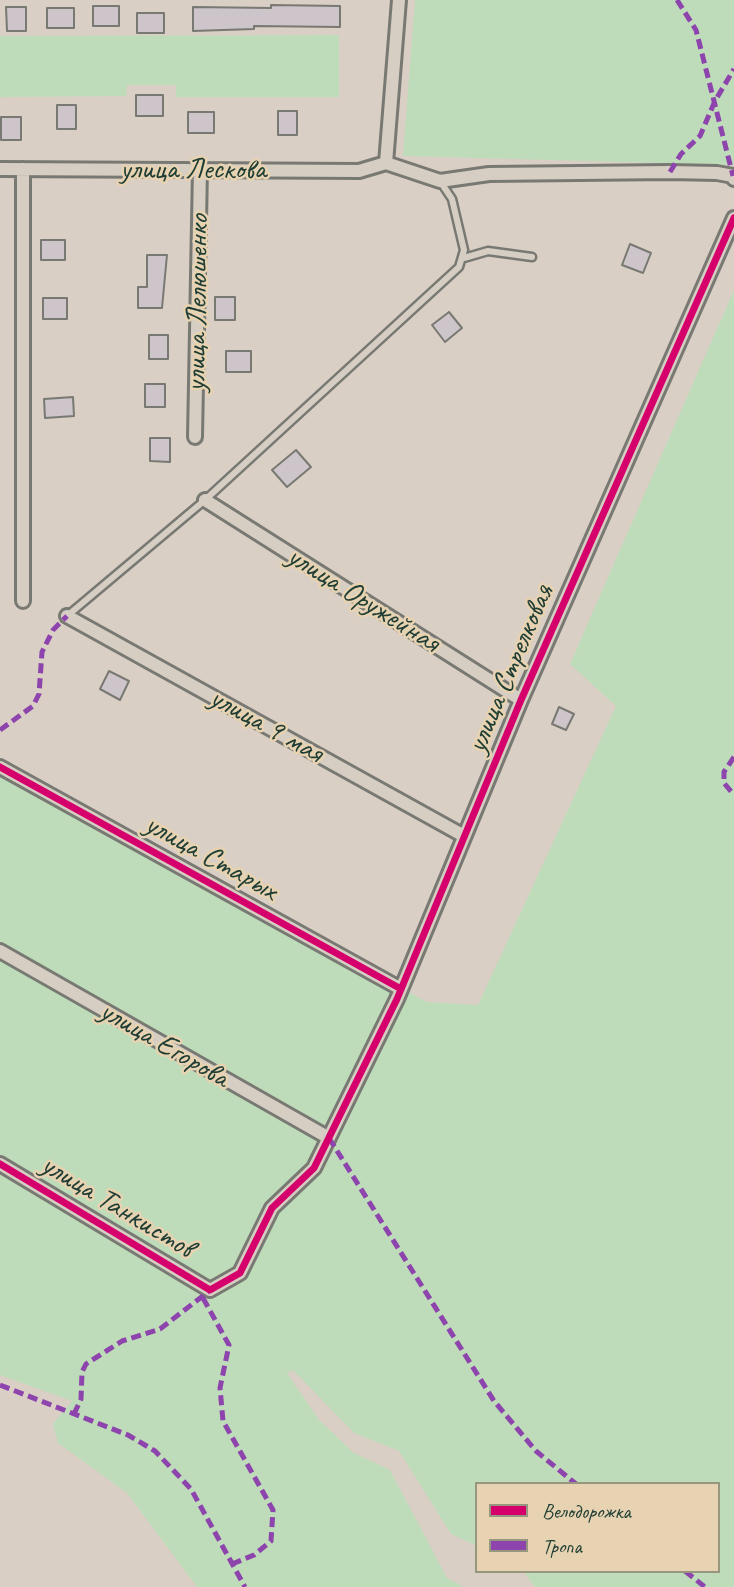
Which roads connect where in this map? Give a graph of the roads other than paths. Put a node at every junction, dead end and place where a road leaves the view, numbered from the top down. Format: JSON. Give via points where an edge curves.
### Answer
{"nodes":[{"id":1,"x":399,"y":0,"type":"edge"},
{"id":2,"x":386,"y":163,"type":"junction"},
{"id":3,"x":0,"y":169,"type":"edge"},
{"id":4,"x":23,"y":169,"type":"junction"},
{"id":5,"x":200,"y":169,"type":"junction"},
{"id":6,"x":734,"y":179,"type":"edge"},
{"id":7,"x":440,"y":181,"type":"junction"},
{"id":8,"x":734,"y":218,"type":"edge"},
{"id":9,"x":532,"y":257,"type":"dead end"},
{"id":10,"x":464,"y":258,"type":"junction"},
{"id":11,"x":195,"y":437,"type":"dead end"},
{"id":12,"x":205,"y":500,"type":"junction"},
{"id":13,"x":23,"y":601,"type":"dead end"},
{"id":14,"x":67,"y":617,"type":"joint"},
{"id":15,"x":521,"y":700,"type":"junction"},
{"id":16,"x":0,"y":767,"type":"edge"},
{"id":17,"x":464,"y":836,"type":"junction"},
{"id":18,"x":0,"y":951,"type":"edge"},
{"id":19,"x":401,"y":989,"type":"junction"},
{"id":20,"x":329,"y":1138,"type":"junction"},
{"id":21,"x":0,"y":1164,"type":"edge"},
{"id":22,"x":210,"y":1290,"type":"joint"}],
"edges":[{"from":1,"to":2,"type":"street"},
{"from":2,"to":5,"type":"street","name":"улица Лескова","via":[[359,171]]},
{"from":2,"to":7,"type":"street"},
{"from":3,"to":4,"type":"street","name":"улица Лескова"},
{"from":4,"to":5,"type":"street","name":"улица Лескова"},
{"from":4,"to":13,"type":"street"},
{"from":5,"to":11,"type":"street","name":"улица Лелюшенко"},
{"from":6,"to":7,"type":"street","via":[[718,173],[670,172],[489,174]]},
{"from":7,"to":10,"type":"lane","via":[[452,199]]},
{"from":8,"to":15,"type":"street","name":"улица Стрелковая"},
{"from":9,"to":10,"type":"lane","via":[[488,251]]},
{"from":10,"to":12,"type":"lane"},
{"from":12,"to":14,"type":"lane"},
{"from":12,"to":15,"type":"street","name":"улица Оружейная"},
{"from":14,"to":17,"type":"street","name":"улица 9 мая"},
{"from":15,"to":17,"type":"street","name":"улица Стрелковая"},
{"from":16,"to":19,"type":"street","name":"улица Старых"},
{"from":17,"to":19,"type":"street","name":"улица Стрелковая"},
{"from":18,"to":20,"type":"street","name":"улица Егорова"},
{"from":19,"to":20,"type":"street","name":"улица Стрелковая"},
{"from":20,"to":22,"type":"street","name":"улица Стрелковая","via":[[314,1168],[272,1208],[240,1273]]},
{"from":21,"to":22,"type":"street","name":"улица Танкистов"}]}
